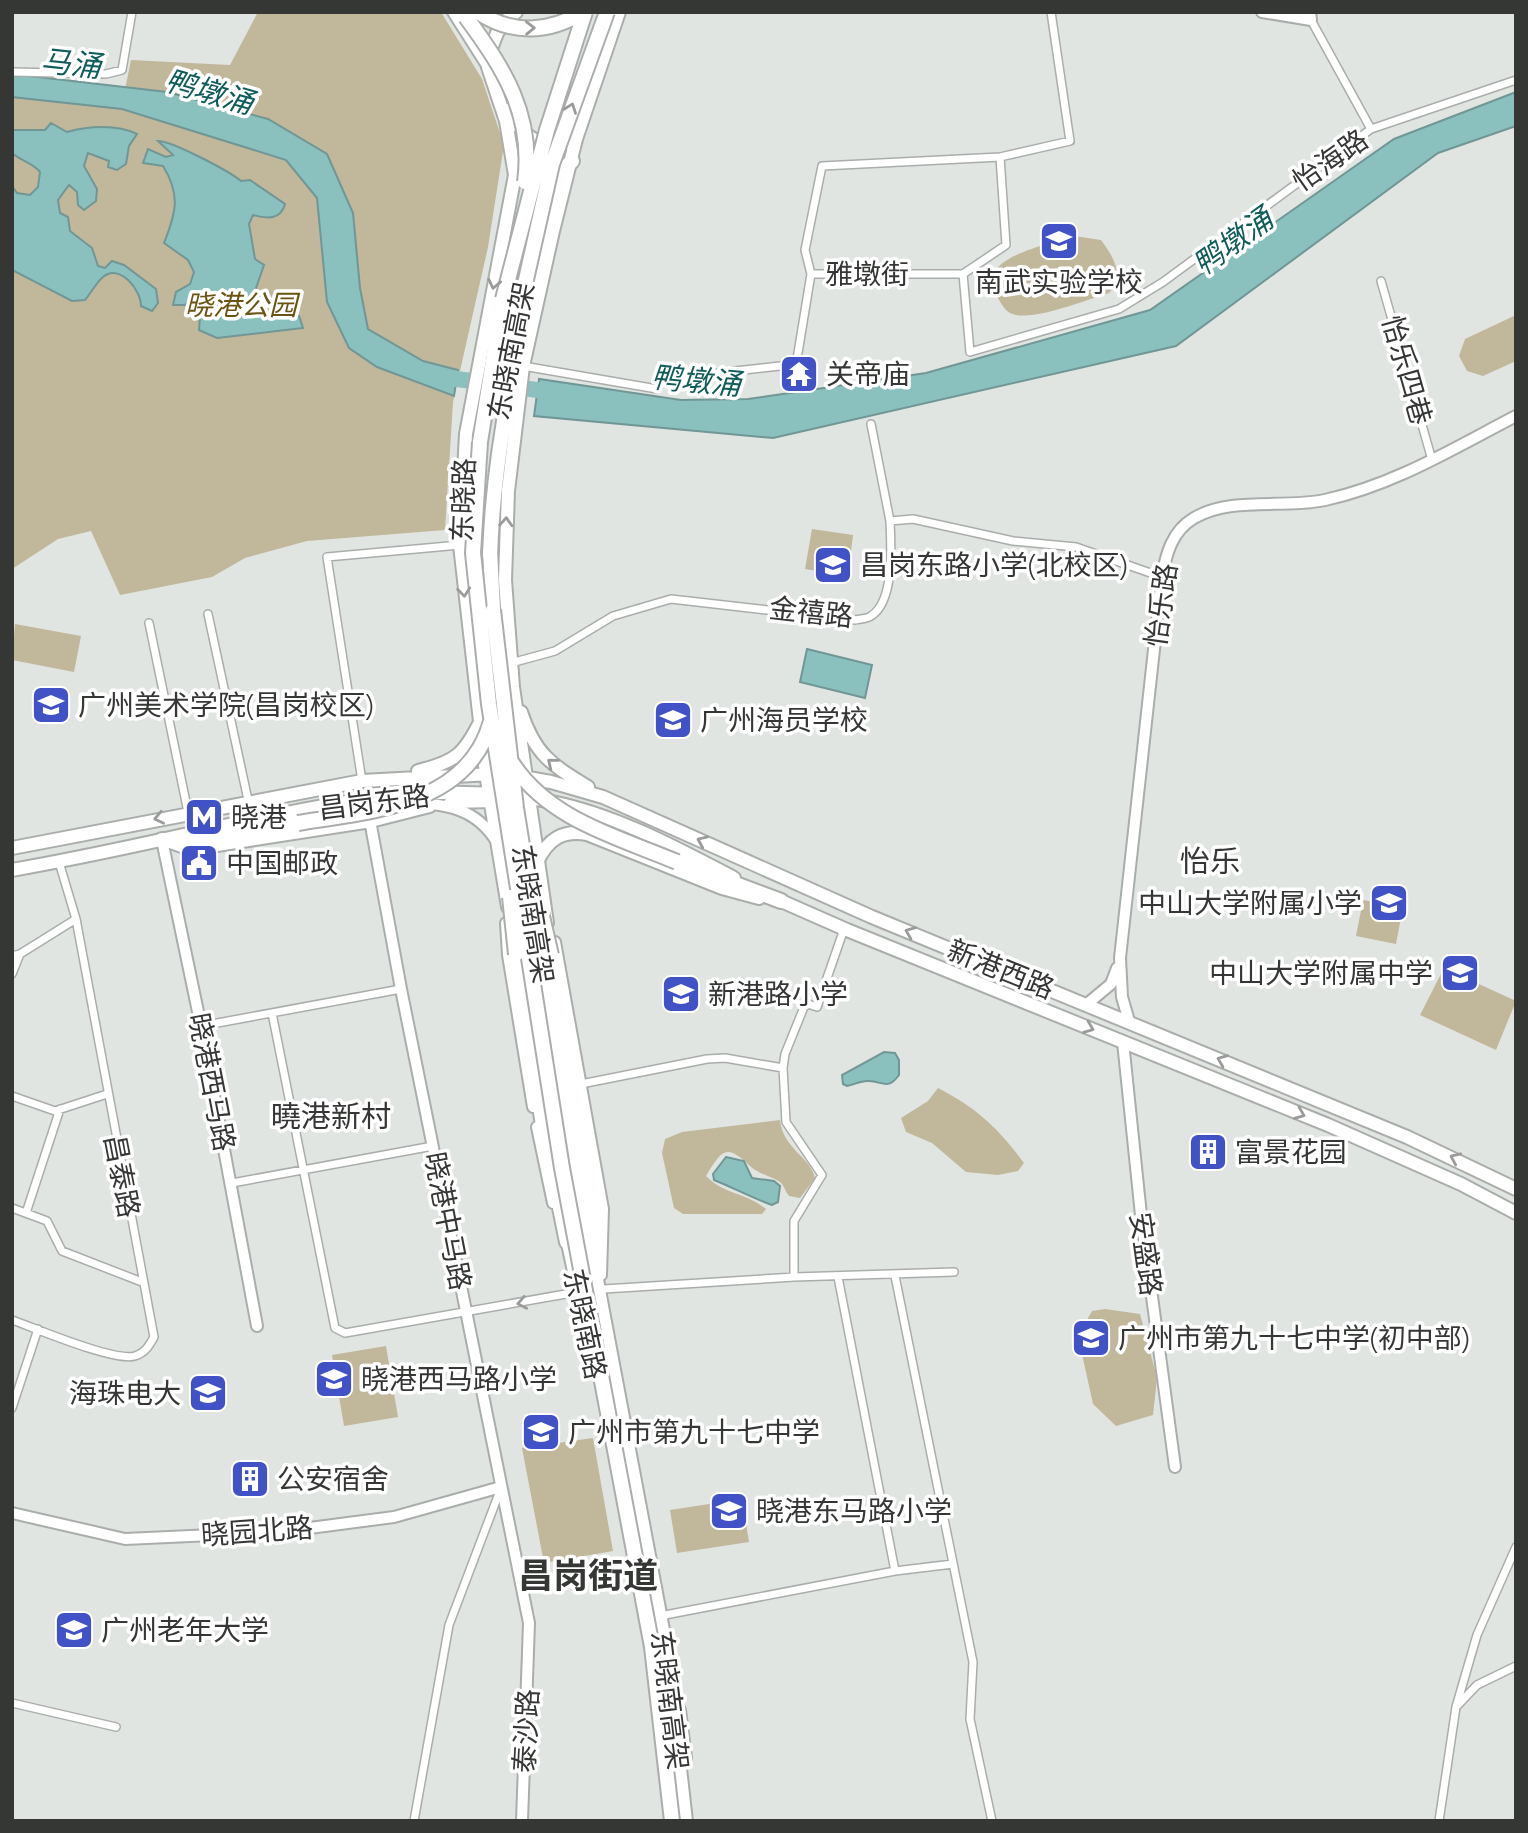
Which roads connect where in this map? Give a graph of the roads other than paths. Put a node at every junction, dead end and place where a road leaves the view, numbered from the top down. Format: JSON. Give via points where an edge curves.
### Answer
{"nodes":[{"id":1,"x":132,"y":12,"type":"edge"},
{"id":2,"x":453,"y":12,"type":"edge"},
{"id":3,"x":463,"y":12,"type":"edge"},
{"id":4,"x":478,"y":12,"type":"edge"},
{"id":5,"x":516,"y":12,"type":"edge"},
{"id":6,"x":584,"y":12,"type":"edge"},
{"id":7,"x":607,"y":12,"type":"edge"},
{"id":8,"x":620,"y":12,"type":"edge"},
{"id":9,"x":1051,"y":12,"type":"edge"},
{"id":10,"x":1262,"y":12,"type":"edge"},
{"id":11,"x":1310,"y":16,"type":"edge"},
{"id":12,"x":605,"y":51,"type":"junction"},
{"id":13,"x":488,"y":67,"type":"junction"},
{"id":14,"x":12,"y":72,"type":"edge"},
{"id":15,"x":1516,"y":80,"type":"edge"},
{"id":16,"x":500,"y":97,"type":"junction"},
{"id":17,"x":1371,"y":129,"type":"junction"},
{"id":18,"x":576,"y":139,"type":"junction"},
{"id":19,"x":1000,"y":157,"type":"junction"},
{"id":20,"x":572,"y":161,"type":"junction"},
{"id":21,"x":811,"y":274,"type":"junction"},
{"id":22,"x":963,"y":274,"type":"junction"},
{"id":23,"x":508,"y":276,"type":"junction"},
{"id":24,"x":1381,"y":281,"type":"dead end"},
{"id":25,"x":484,"y":363,"type":"junction"},
{"id":26,"x":523,"y":370,"type":"junction"},
{"id":27,"x":478,"y":404,"type":"junction"},
{"id":28,"x":1516,"y":416,"type":"edge"},
{"id":29,"x":872,"y":424,"type":"dead end"},
{"id":30,"x":1432,"y":460,"type":"junction"},
{"id":31,"x":890,"y":521,"type":"junction"},
{"id":32,"x":460,"y":545,"type":"junction"},
{"id":33,"x":490,"y":556,"type":"junction"},
{"id":34,"x":1162,"y":577,"type":"junction"},
{"id":35,"x":493,"y":610,"type":"junction"},
{"id":36,"x":208,"y":614,"type":"dead end"},
{"id":37,"x":149,"y":623,"type":"dead end"},
{"id":38,"x":511,"y":663,"type":"junction"},
{"id":39,"x":513,"y":687,"type":"junction"},
{"id":40,"x":477,"y":691,"type":"junction"},
{"id":41,"x":489,"y":704,"type":"junction"},
{"id":42,"x":481,"y":720,"type":"junction"},
{"id":43,"x":484,"y":775,"type":"junction"},
{"id":44,"x":396,"y":777,"type":"junction"},
{"id":45,"x":525,"y":780,"type":"junction"},
{"id":46,"x":362,"y":781,"type":"junction"},
{"id":47,"x":564,"y":785,"type":"junction"},
{"id":48,"x":366,"y":799,"type":"junction"},
{"id":49,"x":509,"y":799,"type":"junction"},
{"id":50,"x":248,"y":800,"type":"junction"},
{"id":51,"x":610,"y":800,"type":"junction"},
{"id":52,"x":440,"y":804,"type":"junction"},
{"id":53,"x":561,"y":804,"type":"junction"},
{"id":54,"x":188,"y":812,"type":"junction"},
{"id":55,"x":371,"y":822,"type":"junction"},
{"id":56,"x":162,"y":840,"type":"junction"},
{"id":57,"x":498,"y":844,"type":"junction"},
{"id":58,"x":12,"y":848,"type":"edge"},
{"id":59,"x":59,"y":862,"type":"junction"},
{"id":60,"x":537,"y":862,"type":"junction"},
{"id":61,"x":12,"y":870,"type":"edge"},
{"id":62,"x":505,"y":895,"type":"junction"},
{"id":63,"x":781,"y":901,"type":"junction"},
{"id":64,"x":547,"y":914,"type":"junction"},
{"id":65,"x":76,"y":919,"type":"junction"},
{"id":66,"x":844,"y":929,"type":"junction"},
{"id":67,"x":540,"y":944,"type":"junction"},
{"id":68,"x":519,"y":948,"type":"junction"},
{"id":69,"x":16,"y":955,"type":"edge"},
{"id":70,"x":1120,"y":958,"type":"junction"},
{"id":71,"x":544,"y":962,"type":"junction"},
{"id":72,"x":12,"y":974,"type":"edge"},
{"id":73,"x":401,"y":989,"type":"junction"},
{"id":74,"x":1087,"y":1004,"type":"junction"},
{"id":75,"x":272,"y":1013,"type":"junction"},
{"id":76,"x":1129,"y":1021,"type":"junction"},
{"id":77,"x":201,"y":1026,"type":"junction"},
{"id":78,"x":1123,"y":1042,"type":"junction"},
{"id":79,"x":783,"y":1068,"type":"junction"},
{"id":80,"x":581,"y":1084,"type":"junction"},
{"id":81,"x":107,"y":1094,"type":"junction"},
{"id":82,"x":12,"y":1096,"type":"edge"},
{"id":83,"x":60,"y":1109,"type":"junction"},
{"id":84,"x":433,"y":1146,"type":"junction"},
{"id":85,"x":305,"y":1170,"type":"junction"},
{"id":86,"x":232,"y":1183,"type":"junction"},
{"id":87,"x":1516,"y":1189,"type":"edge"},
{"id":88,"x":12,"y":1208,"type":"edge"},
{"id":89,"x":26,"y":1213,"type":"junction"},
{"id":90,"x":1516,"y":1213,"type":"edge"},
{"id":91,"x":567,"y":1242,"type":"junction"},
{"id":92,"x":954,"y":1272,"type":"dead end"},
{"id":93,"x":895,"y":1276,"type":"junction"},
{"id":94,"x":794,"y":1277,"type":"junction"},
{"id":95,"x":838,"y":1277,"type":"junction"},
{"id":96,"x":602,"y":1282,"type":"junction"},
{"id":97,"x":142,"y":1283,"type":"junction"},
{"id":98,"x":577,"y":1292,"type":"junction"},
{"id":99,"x":466,"y":1314,"type":"junction"},
{"id":100,"x":12,"y":1320,"type":"edge"},
{"id":101,"x":257,"y":1326,"type":"dead end"},
{"id":102,"x":38,"y":1329,"type":"junction"},
{"id":103,"x":12,"y":1408,"type":"edge"},
{"id":104,"x":1175,"y":1467,"type":"dead end"},
{"id":105,"x":501,"y":1487,"type":"junction"},
{"id":106,"x":12,"y":1513,"type":"edge"},
{"id":107,"x":1516,"y":1548,"type":"edge"},
{"id":108,"x":953,"y":1564,"type":"junction"},
{"id":109,"x":895,"y":1571,"type":"junction"},
{"id":110,"x":665,"y":1615,"type":"junction"},
{"id":111,"x":530,"y":1642,"type":"joint"},
{"id":112,"x":1516,"y":1666,"type":"edge"},
{"id":113,"x":12,"y":1703,"type":"edge"},
{"id":114,"x":1457,"y":1707,"type":"junction"},
{"id":115,"x":116,"y":1727,"type":"dead end"},
{"id":116,"x":414,"y":1821,"type":"edge"},
{"id":117,"x":522,"y":1821,"type":"edge"},
{"id":118,"x":666,"y":1821,"type":"edge"},
{"id":119,"x":673,"y":1821,"type":"edge"},
{"id":120,"x":685,"y":1821,"type":"edge"},
{"id":121,"x":691,"y":1821,"type":"edge"},
{"id":122,"x":992,"y":1821,"type":"edge"},
{"id":123,"x":1440,"y":1821,"type":"edge"}],
"edges":[{"from":1,"to":14,"type":"street","via":[[122,70],[106,74]]},
{"from":2,"to":13,"type":"street"},
{"from":3,"to":23,"type":"highway","bridge":true,"via":[[509,81],[526,131],[527,170]]},
{"from":4,"to":6,"type":"highway","one_way":true,"bridge":true,"via":[[500,24],[530,29],[562,24]]},
{"from":5,"to":13,"type":"main road","via":[[497,33]]},
{"from":6,"to":12,"type":"main road","via":[[598,23]]},
{"from":6,"to":23,"type":"highway","name":"东晓南高架","bridge":true},
{"from":33,"to":7,"type":"highway","name":"东晓南高架","one_way":true,"bridge":true,"via":[[495,434],[516,316],[552,164]]},
{"from":8,"to":12,"type":"main road","name":"东晓路"},
{"from":9,"to":19,"type":"street","via":[[1070,141]]},
{"from":10,"to":11,"type":"street"},
{"from":11,"to":17,"type":"street"},
{"from":12,"to":18,"type":"main road","name":"东晓路"},
{"from":13,"to":16,"type":"main road"},
{"from":15,"to":17,"type":"street","name":"怡海路"},
{"from":16,"to":18,"type":"main road","via":[[520,131],[533,140],[562,144]]},
{"from":16,"to":25,"type":"main road","one_way":true,"via":[[514,162],[514,190]]},
{"from":17,"to":22,"type":"street","name":"怡海路","via":[[1119,309],[970,352]]},
{"from":18,"to":20,"type":"main road","name":"东晓路"},
{"from":19,"to":21,"type":"street","via":[[822,166],[805,250]]},
{"from":19,"to":22,"type":"street","via":[[1006,245]]},
{"from":20,"to":26,"type":"main road","name":"东晓路"},
{"from":20,"to":33,"type":"highway","via":[[559,174],[534,278],[498,453]]},
{"from":21,"to":22,"type":"street","name":"雅墩街"},
{"from":21,"to":26,"type":"street","name":"雅墩街","via":[[797,359],[789,365],[691,376],[663,373],[657,389]]},
{"from":23,"to":25,"type":"highway","name":"东晓南高架","bridge":true},
{"from":24,"to":30,"type":"street","name":"怡乐四巷"},
{"from":25,"to":27,"type":"highway","name":"东晓南高架"},
{"from":38,"to":26,"type":"main road","name":"东晓路","one_way":true,"via":[[505,551]]},
{"from":27,"to":32,"type":"main road","name":"东晓路","via":[[466,434]]},
{"from":27,"to":41,"type":"highway","name":"东晓南高架","bridge":true,"via":[[473,553]]},
{"from":28,"to":30,"type":"street","name":"怡乐路"},
{"from":29,"to":31,"type":"street"},
{"from":30,"to":34,"type":"street","name":"怡乐路","via":[[1385,482],[1323,500],[1235,507],[1195,517],[1174,538]]},
{"from":31,"to":34,"type":"street","via":[[913,519],[1013,541],[1076,547]]},
{"from":31,"to":38,"type":"street","name":"金禧路","via":[[886,591],[882,605],[870,617],[855,620],[671,598],[612,616],[555,651]]},
{"from":32,"to":40,"type":"main road","name":"东晓路","one_way":true},
{"from":32,"to":46,"type":"street","via":[[327,557]]},
{"from":33,"to":35,"type":"highway","name":"东晓南高架"},
{"from":34,"to":70,"type":"street","name":"怡乐路"},
{"from":35,"to":49,"type":"highway","name":"东晓南高架","bridge":true},
{"from":35,"to":56,"type":"highway","bridge":true,"via":[[494,706],[484,739],[462,769],[440,788],[408,803],[206,839]]},
{"from":36,"to":50,"type":"street"},
{"from":37,"to":54,"type":"street"},
{"from":38,"to":39,"type":"main road","name":"东晓路"},
{"from":39,"to":40,"type":"street"},
{"from":39,"to":45,"type":"main road","name":"东晓路"},
{"from":51,"to":39,"type":"main road","one_way":true,"via":[[544,758],[530,736]]},
{"from":40,"to":42,"type":"main road","name":"东晓路"},
{"from":41,"to":49,"type":"highway","name":"东晓南高架","bridge":true},
{"from":41,"to":63,"type":"highway","bridge":true,"via":[[507,755],[546,802],[677,862]]},
{"from":42,"to":43,"type":"main road","name":"东晓路"},
{"from":42,"to":44,"type":"main road","via":[[456,758]]},
{"from":43,"to":44,"type":"main road","name":"昌岗东路"},
{"from":43,"to":45,"type":"main road","name":"新港西路"},
{"from":43,"to":49,"type":"main road","name":"东晓路"},
{"from":44,"to":46,"type":"main road","name":"昌岗东路"},
{"from":45,"to":47,"type":"main road","name":"新港西路"},
{"from":45,"to":49,"type":"main road","name":"东晓路"},
{"from":45,"to":49,"type":"main road"},
{"from":46,"to":50,"type":"main road","name":"昌岗东路"},
{"from":47,"to":51,"type":"main road","name":"新港西路"},
{"from":47,"to":53,"type":"main road"},
{"from":48,"to":49,"type":"main road","name":"昌岗东路","via":[[405,794]]},
{"from":48,"to":52,"type":"street"},
{"from":48,"to":55,"type":"street","name":"晓港中马路"},
{"from":48,"to":56,"type":"main road","name":"昌岗东路"},
{"from":49,"to":52,"type":"street"},
{"from":49,"to":53,"type":"main road","name":"新港西路"},
{"from":49,"to":57,"type":"main road","name":"东晓南路"},
{"from":49,"to":60,"type":"main road","name":"东晓南路"},
{"from":49,"to":67,"type":"main road","name":"东晓南路"},
{"from":49,"to":91,"type":"highway","bridge":true,"via":[[516,954]]},
{"from":49,"to":96,"type":"highway","bridge":true,"via":[[551,955]]},
{"from":49,"to":119,"type":"highway","name":"东晓南高架","bridge":true,"via":[[562,1168],[652,1647]]},
{"from":49,"to":120,"type":"highway","name":"东晓南高架","bridge":true,"via":[[665,1646]]},
{"from":50,"to":54,"type":"main road","name":"昌岗东路"},
{"from":74,"to":51,"type":"main road","name":"新港西路","one_way":true,"via":[[861,912]]},
{"from":52,"to":55,"type":"street"},
{"from":52,"to":57,"type":"street","via":[[482,821]]},
{"from":53,"to":63,"type":"main road","name":"新港西路","via":[[654,838]]},
{"from":54,"to":58,"type":"main road","name":"昌岗东路","one_way":true},
{"from":55,"to":56,"type":"street","via":[[195,849]]},
{"from":55,"to":73,"type":"street","name":"晓港中马路"},
{"from":56,"to":59,"type":"main road","name":"昌岗东路"},
{"from":56,"to":77,"type":"street","name":"晓港西马路"},
{"from":57,"to":62,"type":"main road","name":"东晓南路"},
{"from":59,"to":61,"type":"main road","name":"昌岗东路"},
{"from":59,"to":65,"type":"street","name":"昌泰路"},
{"from":60,"to":63,"type":"main road","via":[[543,848],[563,833],[587,834],[722,888]]},
{"from":60,"to":64,"type":"main road","name":"东晓南路"},
{"from":62,"to":68,"type":"main road","name":"东晓南路"},
{"from":62,"to":91,"type":"street","name":"东晓南路","via":[[508,955],[545,1173]]},
{"from":63,"to":66,"type":"main road","name":"新港西路"},
{"from":64,"to":71,"type":"main road"},
{"from":64,"to":80,"type":"street","name":"东晓南路","via":[[561,966]]},
{"from":65,"to":69,"type":"street"},
{"from":65,"to":81,"type":"street","name":"昌泰路"},
{"from":66,"to":78,"type":"main road","name":"新港西路","one_way":true},
{"from":66,"to":79,"type":"street","via":[[817,1007],[804,1007]]},
{"from":67,"to":68,"type":"street"},
{"from":67,"to":71,"type":"main road","name":"东晓南路"},
{"from":68,"to":91,"type":"main road","name":"东晓南路","via":[[560,1172]]},
{"from":69,"to":72,"type":"street"},
{"from":70,"to":74,"type":"street","via":[[1111,984]]},
{"from":70,"to":76,"type":"street","via":[[1122,997]]},
{"from":71,"to":96,"type":"main road","name":"东晓南路","via":[[586,1215]]},
{"from":73,"to":75,"type":"street"},
{"from":73,"to":84,"type":"street","name":"晓港中马路"},
{"from":74,"to":76,"type":"main road","name":"新港西路"},
{"from":75,"to":77,"type":"street"},
{"from":75,"to":85,"type":"street"},
{"from":87,"to":76,"type":"main road","name":"新港西路","one_way":true,"via":[[1407,1137]]},
{"from":77,"to":86,"type":"street","name":"晓港西马路"},
{"from":78,"to":90,"type":"main road","name":"新港西路","one_way":true,"via":[[1413,1162]]},
{"from":78,"to":104,"type":"street","name":"安盛路"},
{"from":79,"to":80,"type":"street","via":[[707,1059]]},
{"from":79,"to":94,"type":"street","via":[[786,1122],[822,1175],[794,1221]]},
{"from":80,"to":96,"type":"street","name":"东晓南路","via":[[603,1209]]},
{"from":81,"to":83,"type":"street"},
{"from":81,"to":97,"type":"street","name":"昌泰路"},
{"from":82,"to":83,"type":"street"},
{"from":83,"to":89,"type":"street"},
{"from":84,"to":85,"type":"street"},
{"from":84,"to":99,"type":"street","name":"晓港中马路"},
{"from":85,"to":86,"type":"street"},
{"from":85,"to":99,"type":"street","via":[[335,1328],[345,1333]]},
{"from":86,"to":101,"type":"street","name":"晓港西马路"},
{"from":88,"to":89,"type":"street"},
{"from":89,"to":97,"type":"street","via":[[47,1221],[62,1251]]},
{"from":91,"to":98,"type":"main road","name":"东晓南路"},
{"from":92,"to":93,"type":"street"},
{"from":93,"to":95,"type":"street"},
{"from":93,"to":108,"type":"street"},
{"from":94,"to":95,"type":"street"},
{"from":94,"to":96,"type":"street"},
{"from":95,"to":109,"type":"street"},
{"from":96,"to":110,"type":"main road","name":"东晓南路"},
{"from":97,"to":102,"type":"street","name":"昌泰路","via":[[154,1337],[148,1349],[134,1356],[115,1356]]},
{"from":98,"to":99,"type":"street","one_way":true},
{"from":98,"to":118,"type":"main road","name":"东晓南路","via":[[634,1569]]},
{"from":99,"to":105,"type":"street","name":"晓港中马路"},
{"from":100,"to":102,"type":"street","name":"昌泰路"},
{"from":102,"to":103,"type":"street"},
{"from":105,"to":106,"type":"street","name":"晓园北路","via":[[394,1517],[279,1532],[125,1539]]},
{"from":105,"to":111,"type":"street","name":"晓港中马路"},
{"from":105,"to":116,"type":"street","via":[[449,1625]]},
{"from":107,"to":114,"type":"street","via":[[1476,1635]]},
{"from":108,"to":109,"type":"street"},
{"from":108,"to":122,"type":"street","via":[[973,1662],[970,1719]]},
{"from":109,"to":110,"type":"street"},
{"from":110,"to":121,"type":"main road","name":"东晓南路"},
{"from":111,"to":117,"type":"street","name":"泰沙路"},
{"from":112,"to":114,"type":"street","via":[[1477,1685]]},
{"from":113,"to":115,"type":"street"},
{"from":114,"to":123,"type":"street"}]}
